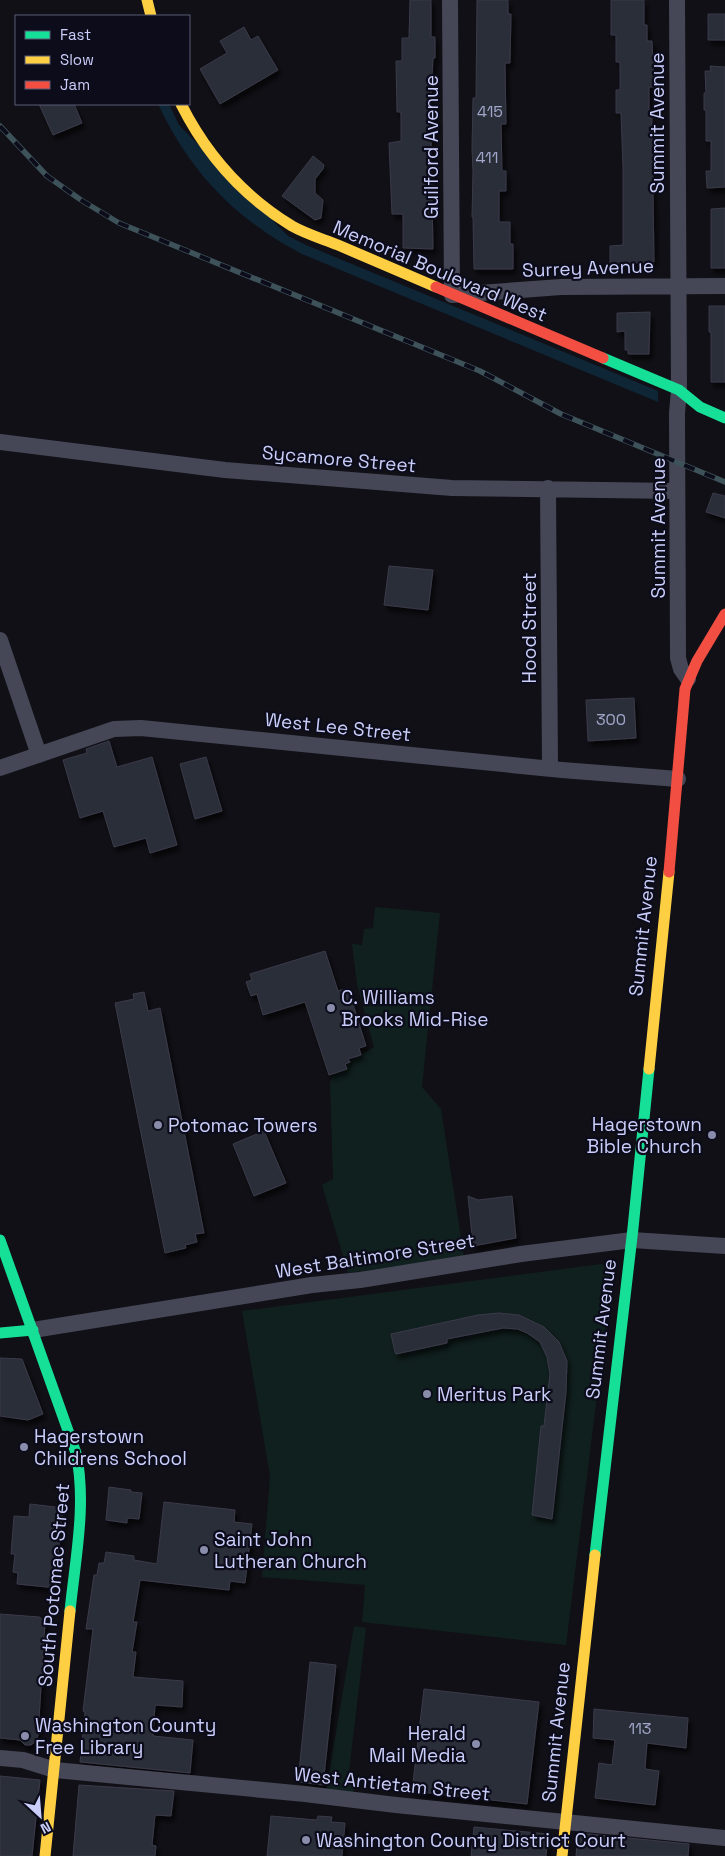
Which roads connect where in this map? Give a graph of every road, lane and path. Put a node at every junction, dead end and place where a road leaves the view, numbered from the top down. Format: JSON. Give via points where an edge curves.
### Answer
{"nodes":[{"id":1,"x":147,"y":0,"type":"edge"},
{"id":2,"x":450,"y":0,"type":"edge"},
{"id":3,"x":677,"y":0,"type":"edge"},
{"id":4,"x":151,"y":15,"type":"edge"},
{"id":5,"x":181,"y":105,"type":"edge"},
{"id":6,"x":677,"y":286,"type":"junction"},
{"id":7,"x":725,"y":286,"type":"edge"},
{"id":8,"x":452,"y":294,"type":"junction"},
{"id":9,"x":679,"y":390,"type":"junction"},
{"id":10,"x":725,"y":418,"type":"edge"},
{"id":11,"x":0,"y":442,"type":"edge"},
{"id":12,"x":548,"y":488,"type":"junction"},
{"id":13,"x":677,"y":491,"type":"junction"},
{"id":14,"x":725,"y":614,"type":"edge"},
{"id":15,"x":0,"y":640,"type":"edge"},
{"id":16,"x":688,"y":679,"type":"junction"},
{"id":17,"x":39,"y":755,"type":"junction"},
{"id":18,"x":0,"y":768,"type":"edge"},
{"id":19,"x":550,"y":768,"type":"junction"},
{"id":20,"x":678,"y":779,"type":"junction"},
{"id":21,"x":0,"y":1240,"type":"edge"},
{"id":22,"x":632,"y":1240,"type":"junction"},
{"id":23,"x":725,"y":1246,"type":"edge"},
{"id":24,"x":33,"y":1330,"type":"junction"},
{"id":25,"x":0,"y":1334,"type":"edge"},
{"id":26,"x":0,"y":1758,"type":"edge"},
{"id":27,"x":54,"y":1770,"type":"junction"},
{"id":28,"x":566,"y":1823,"type":"junction"},
{"id":29,"x":725,"y":1838,"type":"edge"},
{"id":30,"x":45,"y":1856,"type":"edge"},
{"id":31,"x":562,"y":1856,"type":"edge"}],
"edges":[{"from":1,"to":4,"type":"main road"},
{"from":2,"to":8,"type":"street","name":"Guilford Avenue"},
{"from":3,"to":6,"type":"street","name":"Summit Avenue"},
{"from":5,"to":8,"type":"main road","name":"Memorial Boulevard West","via":[[206,148],[232,179],[258,202],[294,227]]},
{"from":6,"to":7,"type":"street","name":"Surrey Avenue"},
{"from":6,"to":8,"type":"street","name":"Surrey Avenue","via":[[561,287]]},
{"from":6,"to":9,"type":"street","name":"Summit Avenue"},
{"from":8,"to":9,"type":"main road","name":"Memorial Boulevard West"},
{"from":9,"to":10,"type":"main road","name":"Memorial Boulevard West","via":[[700,407]]},
{"from":9,"to":13,"type":"street","name":"Summit Avenue"},
{"from":11,"to":12,"type":"street","name":"Sycamore Street","via":[[224,470],[452,488]]},
{"from":12,"to":13,"type":"street","name":"Sycamore Street"},
{"from":12,"to":19,"type":"street","name":"Hood Street"},
{"from":13,"to":16,"type":"street","name":"Summit Avenue","via":[[678,658]]},
{"from":14,"to":16,"type":"main road"},
{"from":15,"to":17,"type":"street"},
{"from":16,"to":20,"type":"main road","name":"Summit Avenue"},
{"from":17,"to":18,"type":"street","name":"West Lee Street"},
{"from":17,"to":19,"type":"street","name":"West Lee Street","via":[[114,729],[140,728]]},
{"from":19,"to":20,"type":"street","name":"West Lee Street"},
{"from":20,"to":22,"type":"main road","name":"Summit Avenue"},
{"from":21,"to":24,"type":"main road","name":"South Potomac Street"},
{"from":22,"to":23,"type":"street","name":"West Baltimore Street"},
{"from":22,"to":24,"type":"street","name":"West Baltimore Street","via":[[312,1285]]},
{"from":22,"to":28,"type":"main road","name":"Summit Avenue"},
{"from":24,"to":25,"type":"main road"},
{"from":24,"to":27,"type":"main road","name":"South Potomac Street","via":[[76,1453],[81,1485]]},
{"from":26,"to":27,"type":"street","name":"West Antietam Street","via":[[23,1760]]},
{"from":27,"to":28,"type":"street","name":"West Antietam Street"},
{"from":27,"to":30,"type":"main road","name":"South Potomac Street"},
{"from":28,"to":29,"type":"street","name":"West Antietam Street"},
{"from":28,"to":31,"type":"main road","name":"Summit Avenue"}]}
